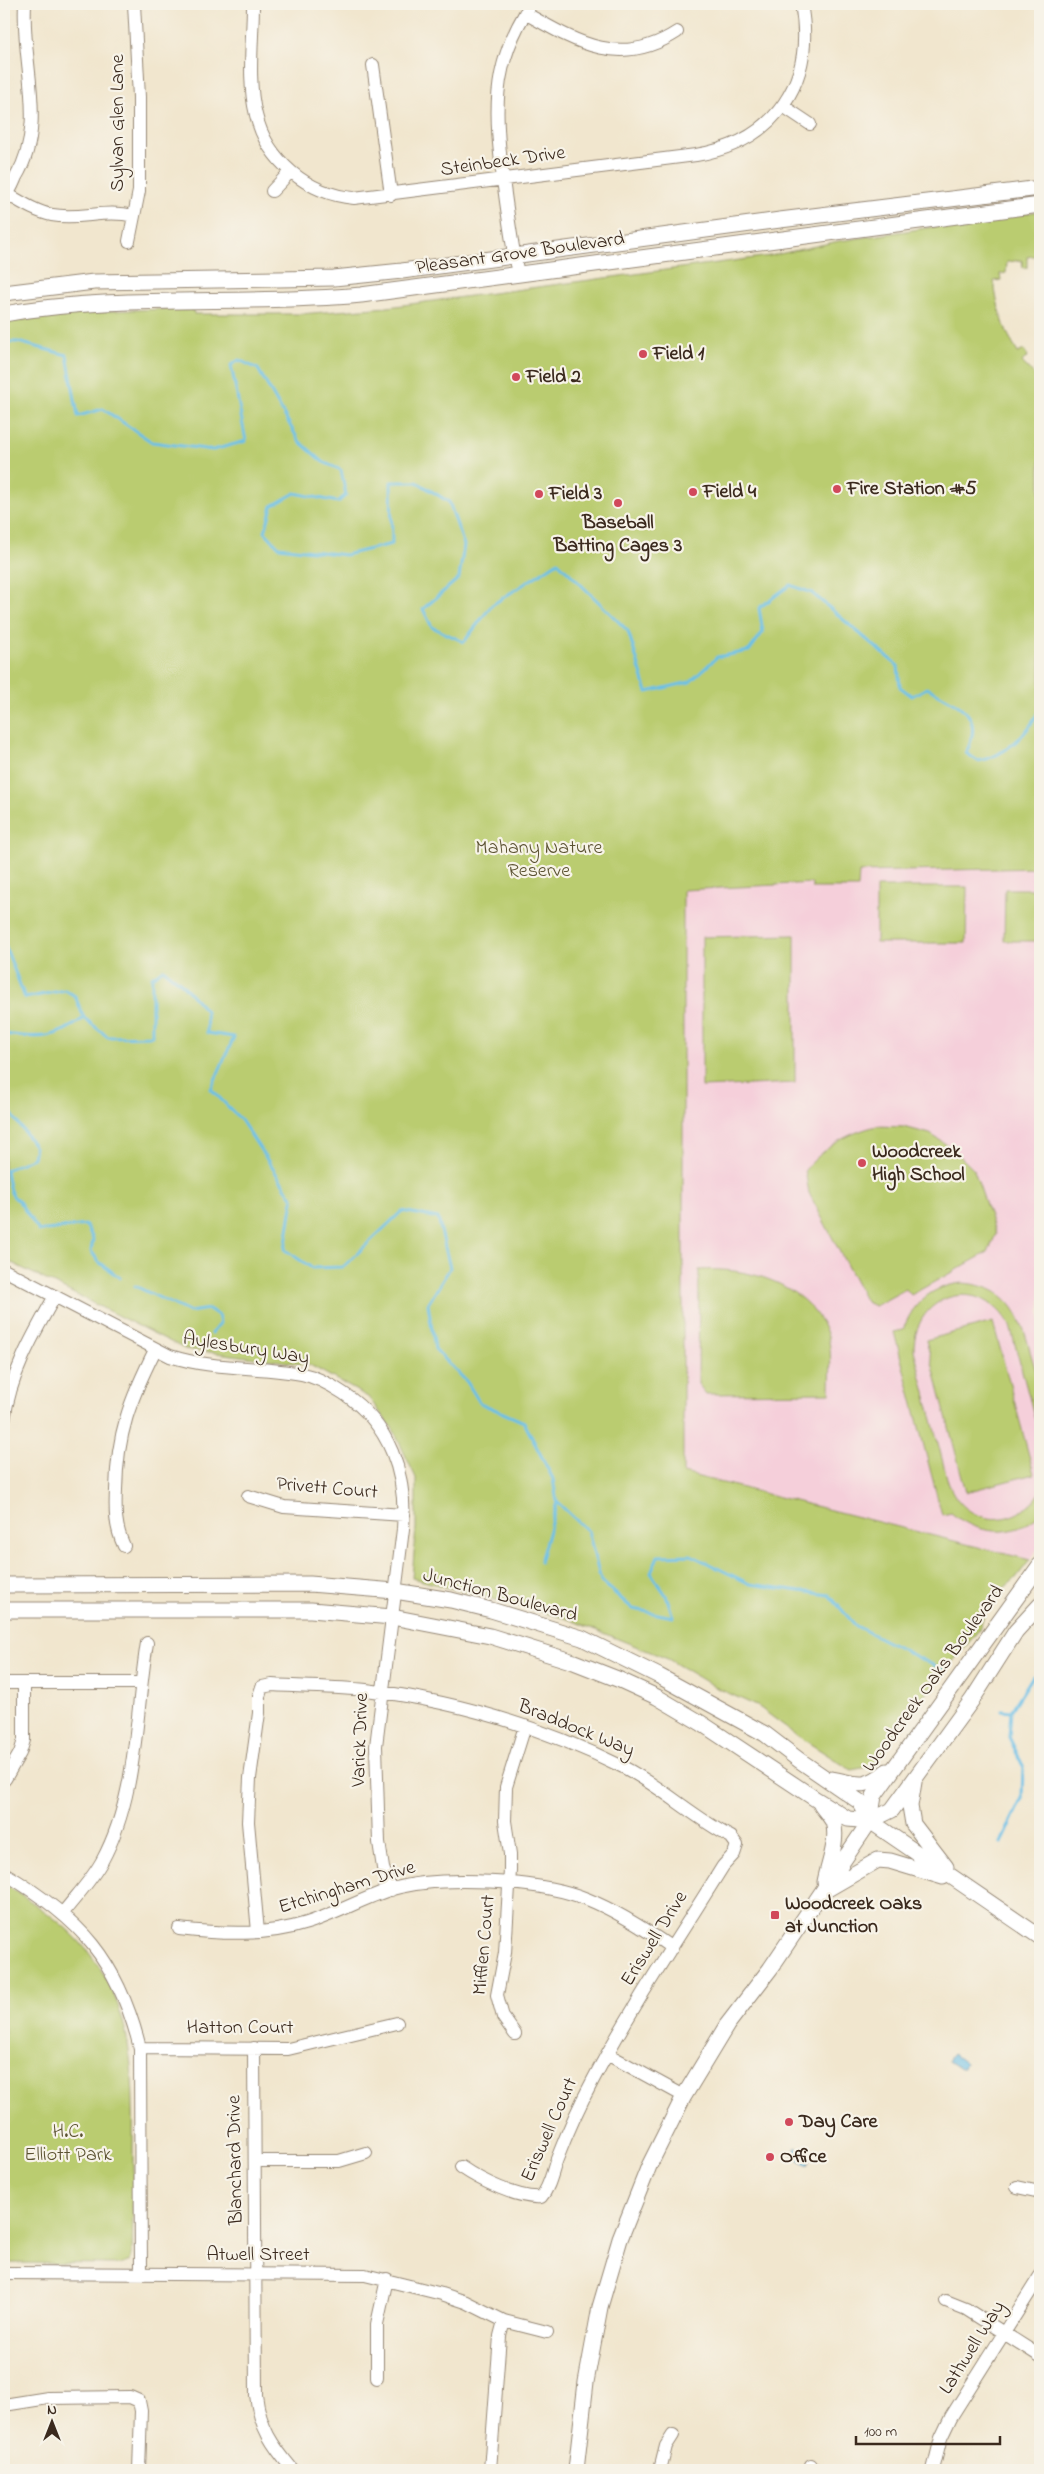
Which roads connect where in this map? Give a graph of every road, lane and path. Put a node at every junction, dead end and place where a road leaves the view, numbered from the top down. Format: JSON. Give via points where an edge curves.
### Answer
{"nodes":[{"id":1,"x":25,"y":4,"type":"edge"},
{"id":2,"x":134,"y":4,"type":"edge"},
{"id":3,"x":253,"y":4,"type":"edge"},
{"id":4,"x":801,"y":4,"type":"edge"},
{"id":5,"x":528,"y":8,"type":"edge"},
{"id":6,"x":677,"y":32,"type":"dead end"},
{"id":7,"x":373,"y":65,"type":"dead end"},
{"id":8,"x":783,"y":106,"type":"junction"},
{"id":9,"x":810,"y":124,"type":"dead end"},
{"id":10,"x":290,"y":172,"type":"junction"},
{"id":11,"x":504,"y":180,"type":"junction"},
{"id":12,"x":1040,"y":188,"type":"edge"},
{"id":13,"x":272,"y":191,"type":"dead end"},
{"id":14,"x":5,"y":195,"type":"edge"},
{"id":15,"x":391,"y":195,"type":"junction"},
{"id":16,"x":1040,"y":205,"type":"edge"},
{"id":17,"x":134,"y":216,"type":"junction"},
{"id":18,"x":129,"y":241,"type":"dead end"},
{"id":19,"x":514,"y":255,"type":"junction"},
{"id":20,"x":518,"y":274,"type":"junction"},
{"id":21,"x":4,"y":293,"type":"edge"},
{"id":22,"x":4,"y":314,"type":"edge"},
{"id":23,"x":4,"y":1270,"type":"edge"},
{"id":24,"x":55,"y":1296,"type":"junction"},
{"id":25,"x":155,"y":1350,"type":"junction"},
{"id":26,"x":5,"y":1401,"type":"edge"},
{"id":27,"x":4,"y":1420,"type":"edge"},
{"id":28,"x":248,"y":1496,"type":"dead end"},
{"id":29,"x":404,"y":1515,"type":"junction"},
{"id":30,"x":124,"y":1546,"type":"dead end"},
{"id":31,"x":1040,"y":1564,"type":"edge"},
{"id":32,"x":4,"y":1584,"type":"edge"},
{"id":33,"x":395,"y":1591,"type":"junction"},
{"id":34,"x":1040,"y":1605,"type":"edge"},
{"id":35,"x":4,"y":1610,"type":"edge"},
{"id":36,"x":392,"y":1617,"type":"junction"},
{"id":37,"x":147,"y":1642,"type":"dead end"},
{"id":38,"x":4,"y":1683,"type":"edge"},
{"id":39,"x":24,"y":1683,"type":"junction"},
{"id":40,"x":140,"y":1683,"type":"junction"},
{"id":41,"x":381,"y":1692,"type":"junction"},
{"id":42,"x":525,"y":1726,"type":"junction"},
{"id":43,"x":898,"y":1762,"type":"junction"},
{"id":44,"x":916,"y":1776,"type":"junction"},
{"id":45,"x":826,"y":1778,"type":"junction"},
{"id":46,"x":5,"y":1779,"type":"edge"},
{"id":47,"x":817,"y":1800,"type":"junction"},
{"id":48,"x":870,"y":1821,"type":"junction"},
{"id":49,"x":736,"y":1845,"type":"joint"},
{"id":50,"x":4,"y":1873,"type":"edge"},
{"id":51,"x":956,"y":1880,"type":"junction"},
{"id":52,"x":509,"y":1884,"type":"junction"},
{"id":53,"x":391,"y":1890,"type":"junction"},
{"id":54,"x":822,"y":1892,"type":"junction"},
{"id":55,"x":64,"y":1913,"type":"junction"},
{"id":56,"x":179,"y":1929,"type":"dead end"},
{"id":57,"x":258,"y":1932,"type":"junction"},
{"id":58,"x":1040,"y":1937,"type":"edge"},
{"id":59,"x":672,"y":1948,"type":"junction"},
{"id":60,"x":397,"y":2023,"type":"dead end"},
{"id":61,"x":515,"y":2034,"type":"dead end"},
{"id":62,"x":140,"y":2048,"type":"junction"},
{"id":63,"x":254,"y":2048,"type":"junction"},
{"id":64,"x":607,"y":2054,"type":"junction"},
{"id":65,"x":684,"y":2096,"type":"junction"},
{"id":66,"x":366,"y":2153,"type":"dead end"},
{"id":67,"x":255,"y":2161,"type":"junction"},
{"id":68,"x":461,"y":2167,"type":"dead end"},
{"id":69,"x":1017,"y":2187,"type":"dead end"},
{"id":70,"x":1040,"y":2192,"type":"edge"},
{"id":71,"x":4,"y":2273,"type":"edge"},
{"id":72,"x":141,"y":2274,"type":"junction"},
{"id":73,"x":256,"y":2274,"type":"junction"},
{"id":74,"x":1040,"y":2276,"type":"edge"},
{"id":75,"x":387,"y":2279,"type":"junction"},
{"id":76,"x":946,"y":2301,"type":"dead end"},
{"id":77,"x":504,"y":2321,"type":"junction"},
{"id":78,"x":547,"y":2332,"type":"dead end"},
{"id":79,"x":1004,"y":2333,"type":"junction"},
{"id":80,"x":1040,"y":2356,"type":"edge"},
{"id":81,"x":377,"y":2378,"type":"dead end"},
{"id":82,"x":4,"y":2405,"type":"edge"},
{"id":83,"x":673,"y":2434,"type":"dead end"},
{"id":84,"x":139,"y":2470,"type":"edge"},
{"id":85,"x":293,"y":2470,"type":"edge"},
{"id":86,"x":490,"y":2470,"type":"edge"},
{"id":87,"x":576,"y":2470,"type":"edge"},
{"id":88,"x":660,"y":2470,"type":"edge"},
{"id":89,"x":933,"y":2470,"type":"edge"}],
"edges":[{"from":1,"to":14,"type":"street","via":[[33,128],[29,150]]},
{"from":2,"to":17,"type":"street","name":"Sylvan Glen Lane","via":[[139,128],[139,191]]},
{"from":3,"to":10,"type":"street","name":"Steinbeck Drive","via":[[256,115],[267,143]]},
{"from":4,"to":8,"type":"street","name":"Steinbeck Drive","via":[[805,34],[802,62]]},
{"from":5,"to":6,"type":"street","via":[[574,40],[593,48],[632,48],[652,44]]},
{"from":5,"to":11,"type":"street","via":[[506,52],[497,96],[496,120]]},
{"from":7,"to":15,"type":"street"},
{"from":8,"to":9,"type":"street"},
{"from":8,"to":11,"type":"street","name":"Steinbeck Drive","via":[[758,130],[716,152]]},
{"from":10,"to":13,"type":"street"},
{"from":10,"to":15,"type":"street","name":"Steinbeck Drive","via":[[315,188],[340,197]]},
{"from":11,"to":15,"type":"street","name":"Steinbeck Drive"},
{"from":11,"to":19,"type":"street"},
{"from":12,"to":19,"type":"main road","name":"Pleasant Grove Boulevard"},
{"from":14,"to":17,"type":"street","via":[[53,215],[104,212]]},
{"from":16,"to":20,"type":"main road","name":"Pleasant Grove Boulevard"},
{"from":17,"to":18,"type":"street","name":"Sylvan Glen Lane"},
{"from":19,"to":20,"type":"street"},
{"from":19,"to":21,"type":"main road","name":"Pleasant Grove Boulevard","via":[[334,278],[94,282]]},
{"from":20,"to":22,"type":"main road","name":"Pleasant Grove Boulevard","via":[[339,297],[126,300]]},
{"from":23,"to":24,"type":"street","name":"Aylesbury Way"},
{"from":24,"to":25,"type":"street","name":"Aylesbury Way"},
{"from":24,"to":26,"type":"street","via":[[24,1354]]},
{"from":25,"to":29,"type":"street","name":"Aylesbury Way","via":[[190,1363],[304,1375],[320,1380],[354,1400],[368,1413],[388,1442],[402,1481]]},
{"from":25,"to":30,"type":"street","via":[[130,1404],[120,1438],[115,1515]]},
{"from":26,"to":27,"type":"street"},
{"from":28,"to":29,"type":"street","name":"Privett Court","via":[[284,1507]]},
{"from":29,"to":33,"type":"street","name":"Aylesbury Way"},
{"from":31,"to":43,"type":"main road","name":"Woodcreek Oaks Boulevard"},
{"from":32,"to":33,"type":"main road","name":"Junction Boulevard","via":[[266,1583]]},
{"from":33,"to":36,"type":"street","name":"Varick Drive"},
{"from":33,"to":45,"type":"main road","name":"Junction Boulevard","via":[[491,1610],[582,1638],[765,1734]]},
{"from":34,"to":44,"type":"main road","name":"Woodcreek Oaks Boulevard","via":[[1016,1631],[972,1700]]},
{"from":35,"to":36,"type":"main road","name":"Junction Boulevard","via":[[274,1609]]},
{"from":36,"to":41,"type":"street","name":"Varick Drive"},
{"from":36,"to":47,"type":"main road","name":"Junction Boulevard","via":[[490,1636],[620,1680],[701,1723]]},
{"from":37,"to":40,"type":"street"},
{"from":38,"to":39,"type":"street"},
{"from":39,"to":40,"type":"street"},
{"from":39,"to":46,"type":"street","via":[[24,1740]]},
{"from":40,"to":55,"type":"street","via":[[131,1775],[116,1827],[84,1890]]},
{"from":41,"to":42,"type":"street","name":"Braddock Way","via":[[454,1706]]},
{"from":41,"to":53,"type":"street","name":"Varick Drive","via":[[376,1746],[379,1842]]},
{"from":41,"to":57,"type":"street","name":"Braddock Way","via":[[272,1684],[262,1687],[248,1799]]},
{"from":42,"to":49,"type":"street","name":"Braddock Way","via":[[624,1768],[731,1837]]},
{"from":42,"to":52,"type":"street","name":"Mifflen Court","via":[[504,1803],[510,1854]]},
{"from":43,"to":45,"type":"main road","via":[[873,1783],[857,1784]]},
{"from":43,"to":48,"type":"main road","name":"Woodcreek Oaks Boulevard","via":[[874,1796]]},
{"from":44,"to":48,"type":"main road","name":"Woodcreek Oaks Boulevard","via":[[892,1810]]},
{"from":44,"to":51,"type":"main road","via":[[910,1806],[912,1824]]},
{"from":45,"to":48,"type":"main road","name":"Junction Boulevard","via":[[860,1802]]},
{"from":47,"to":48,"type":"main road","name":"Junction Boulevard","via":[[848,1819]]},
{"from":47,"to":54,"type":"main road","via":[[834,1827]]},
{"from":48,"to":51,"type":"main road","name":"Junction Boulevard"},
{"from":48,"to":54,"type":"main road","name":"Woodcreek Oaks Boulevard"},
{"from":49,"to":59,"type":"street","name":"Eriswell Drive","via":[[734,1854],[723,1866]]},
{"from":50,"to":55,"type":"street"},
{"from":51,"to":54,"type":"main road","via":[[878,1860]]},
{"from":51,"to":58,"type":"main road","name":"Junction Boulevard"},
{"from":52,"to":53,"type":"street","name":"Etchingham Drive","via":[[442,1881]]},
{"from":52,"to":59,"type":"street","name":"Etchingham Drive","via":[[540,1887],[586,1898],[634,1922]]},
{"from":52,"to":61,"type":"street","name":"Mifflen Court","via":[[505,1954],[497,1995],[503,2017]]},
{"from":53,"to":57,"type":"street","name":"Etchingham Drive","via":[[306,1923]]},
{"from":54,"to":65,"type":"main road","name":"Woodcreek Oaks Boulevard","via":[[727,2025]]},
{"from":55,"to":62,"type":"street","via":[[97,1946],[132,2014]]},
{"from":56,"to":57,"type":"street","name":"Etchingham Drive"},
{"from":59,"to":64,"type":"street","name":"Eriswell Drive"},
{"from":60,"to":63,"type":"street","name":"Hatton Court","via":[[306,2047],[288,2050]]},
{"from":62,"to":63,"type":"street","name":"Hatton Court"},
{"from":62,"to":72,"type":"street"},
{"from":63,"to":67,"type":"street","name":"Blanchard Drive"},
{"from":64,"to":65,"type":"street"},
{"from":64,"to":68,"type":"street","name":"Eriswell Court","via":[[577,2112],[550,2175],[548,2190],[541,2197],[533,2198],[494,2186]]},
{"from":65,"to":87,"type":"main road","name":"Woodcreek Oaks Boulevard","via":[[649,2166],[620,2239],[600,2307],[586,2382]]},
{"from":66,"to":67,"type":"street","via":[[339,2161]]},
{"from":67,"to":73,"type":"street","name":"Blanchard Drive"},
{"from":69,"to":70,"type":"street"},
{"from":71,"to":72,"type":"street","name":"Atwell Street"},
{"from":72,"to":73,"type":"street","name":"Atwell Street"},
{"from":73,"to":75,"type":"street","name":"Atwell Street","via":[[345,2273]]},
{"from":73,"to":85,"type":"street","name":"Blanchard Drive","via":[[258,2415],[275,2449]]},
{"from":74,"to":79,"type":"street","name":"Lathwell Way"},
{"from":75,"to":77,"type":"street","name":"Atwell Street","via":[[466,2302]]},
{"from":75,"to":81,"type":"street","via":[[377,2324]]},
{"from":76,"to":79,"type":"street","via":[[966,2309]]},
{"from":77,"to":78,"type":"street","name":"Atwell Street"},
{"from":77,"to":86,"type":"street","via":[[500,2336]]},
{"from":79,"to":80,"type":"street"},
{"from":79,"to":89,"type":"street","name":"Lathwell Way","via":[[951,2416],[941,2438]]},
{"from":82,"to":84,"type":"street","via":[[48,2398],[130,2397],[139,2401]]},
{"from":83,"to":88,"type":"street","via":[[666,2446]]}]}
